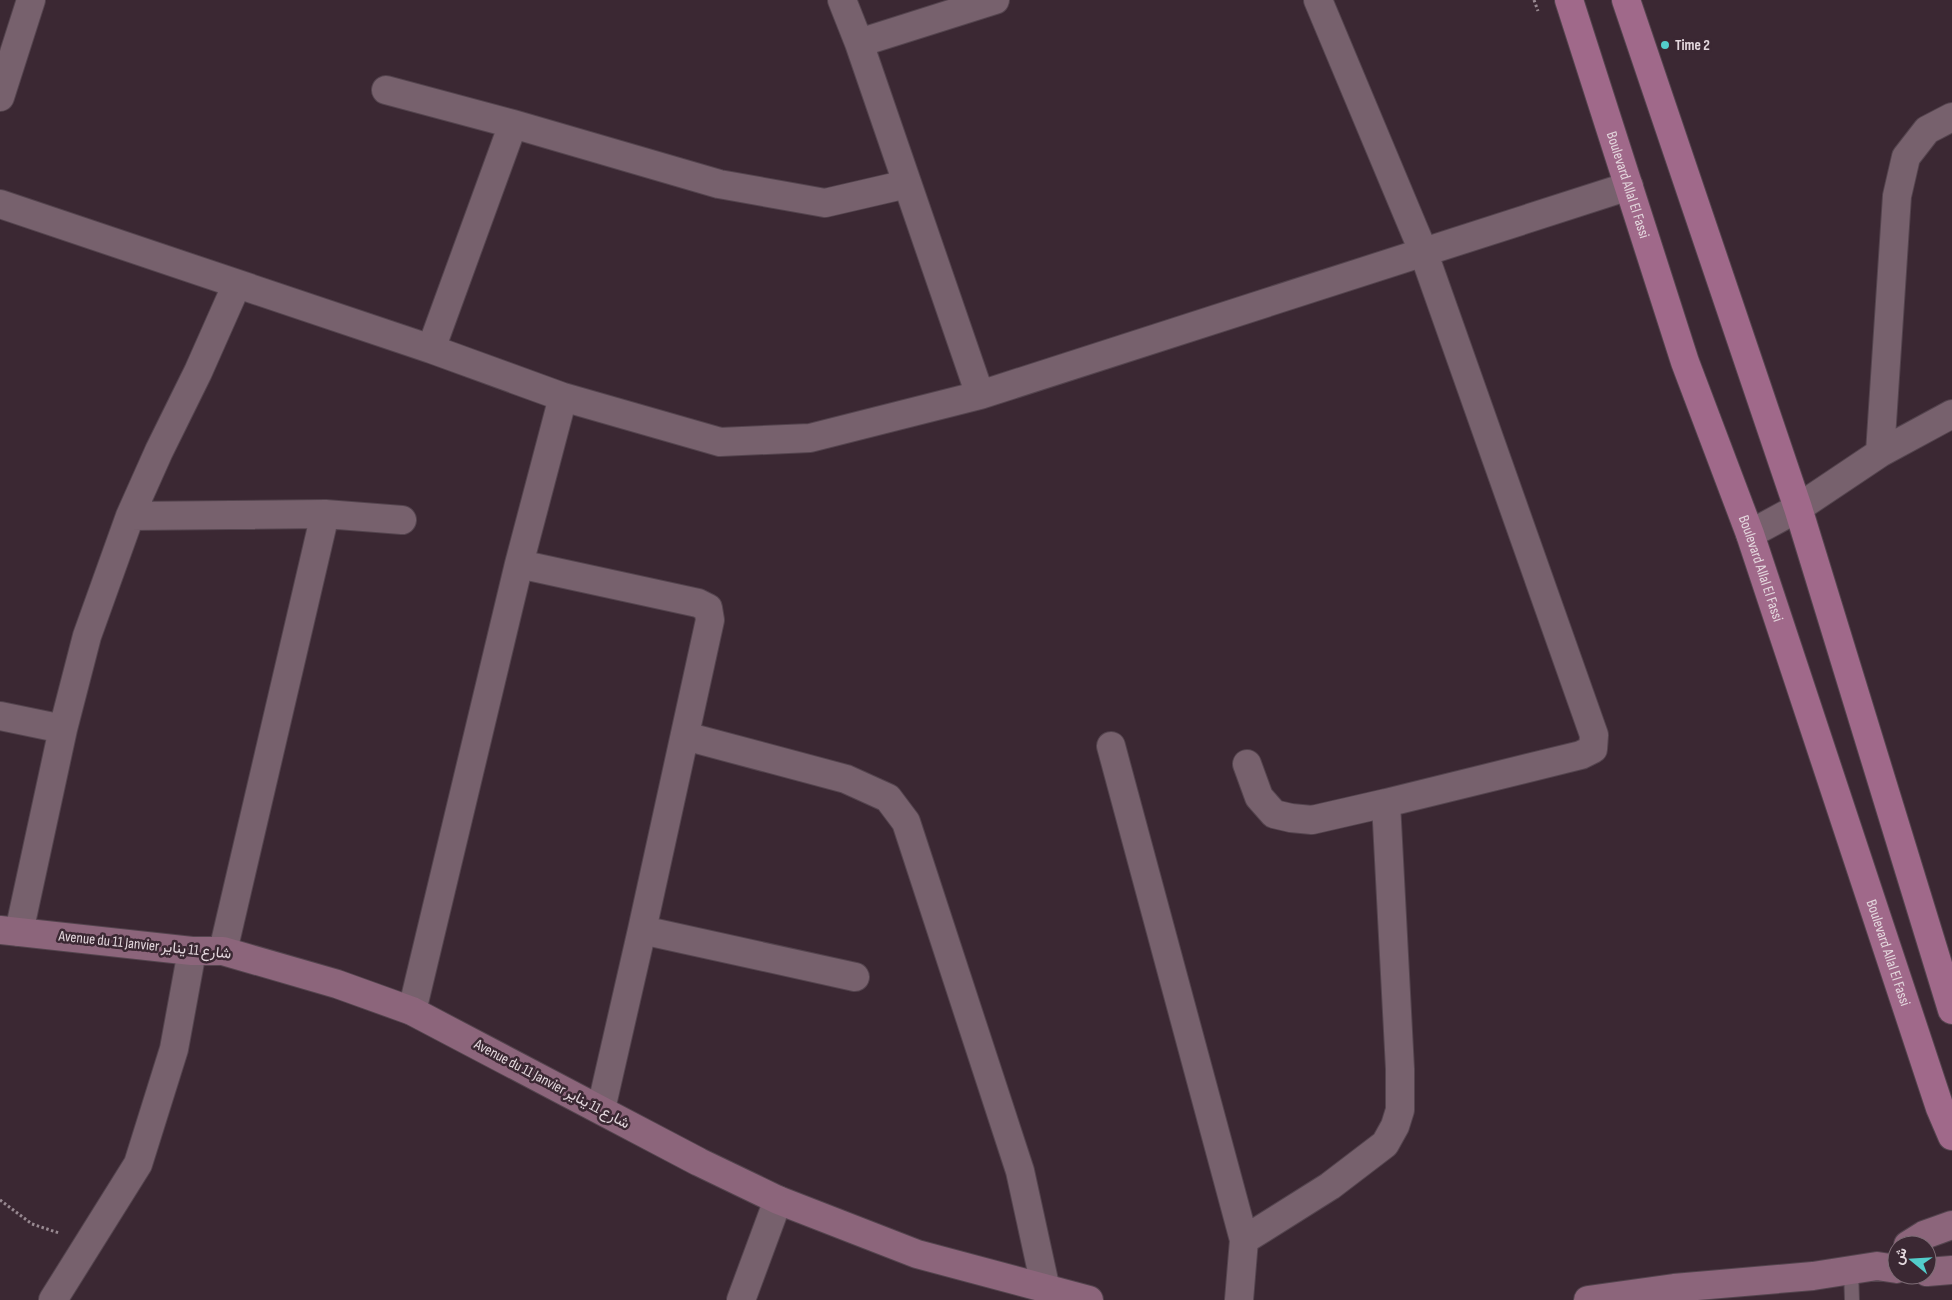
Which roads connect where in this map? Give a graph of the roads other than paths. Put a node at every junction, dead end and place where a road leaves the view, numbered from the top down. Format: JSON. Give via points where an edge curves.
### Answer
{"nodes":[{"id":1,"x":31,"y":0,"type":"edge"},
{"id":2,"x":842,"y":0,"type":"edge"},
{"id":3,"x":995,"y":0,"type":"edge"},
{"id":4,"x":1318,"y":0,"type":"edge"},
{"id":5,"x":1569,"y":0,"type":"edge"},
{"id":6,"x":1626,"y":0,"type":"edge"},
{"id":7,"x":860,"y":43,"type":"junction"},
{"id":8,"x":386,"y":90,"type":"dead end"},
{"id":9,"x":0,"y":98,"type":"edge"},
{"id":10,"x":1952,"y":117,"type":"edge"},
{"id":11,"x":513,"y":124,"type":"junction"},
{"id":12,"x":907,"y":184,"type":"junction"},
{"id":13,"x":1629,"y":186,"type":"junction"},
{"id":14,"x":0,"y":204,"type":"edge"},
{"id":15,"x":1423,"y":251,"type":"junction"},
{"id":16,"x":237,"y":284,"type":"junction"},
{"id":17,"x":431,"y":349,"type":"junction"},
{"id":18,"x":980,"y":395,"type":"junction"},
{"id":19,"x":563,"y":397,"type":"junction"},
{"id":20,"x":1952,"y":414,"type":"edge"},
{"id":21,"x":1880,"y":453,"type":"junction"},
{"id":22,"x":1798,"y":508,"type":"junction"},
{"id":23,"x":325,"y":514,"type":"junction"},
{"id":24,"x":130,"y":516,"type":"junction"},
{"id":25,"x":402,"y":520,"type":"dead end"},
{"id":26,"x":1750,"y":534,"type":"junction"},
{"id":27,"x":520,"y":564,"type":"junction"},
{"id":28,"x":0,"y":716,"type":"edge"},
{"id":29,"x":63,"y":730,"type":"junction"},
{"id":30,"x":685,"y":736,"type":"junction"},
{"id":31,"x":1110,"y":746,"type":"dead end"},
{"id":32,"x":1247,"y":764,"type":"dead end"},
{"id":33,"x":1386,"y":803,"type":"junction"},
{"id":34,"x":642,"y":930,"type":"junction"},
{"id":35,"x":9,"y":931,"type":"edge"},
{"id":36,"x":192,"y":950,"type":"junction"},
{"id":37,"x":223,"y":951,"type":"junction"},
{"id":38,"x":854,"y":977,"type":"dead end"},
{"id":39,"x":1952,"y":1010,"type":"edge"},
{"id":40,"x":412,"y":1011,"type":"junction"},
{"id":41,"x":600,"y":1109,"type":"junction"},
{"id":42,"x":1952,"y":1136,"type":"edge"},
{"id":43,"x":778,"y":1200,"type":"junction"},
{"id":44,"x":1952,"y":1225,"type":"edge"},
{"id":45,"x":1924,"y":1235,"type":"edge"},
{"id":46,"x":1244,"y":1240,"type":"junction"},
{"id":47,"x":1881,"y":1264,"type":"edge"},
{"id":48,"x":1952,"y":1270,"type":"edge"},
{"id":49,"x":1937,"y":1271,"type":"edge"},
{"id":50,"x":1046,"y":1290,"type":"junction"},
{"id":51,"x":1675,"y":1294,"type":"edge"},
{"id":52,"x":53,"y":1300,"type":"edge"},
{"id":53,"x":741,"y":1300,"type":"edge"},
{"id":54,"x":1089,"y":1300,"type":"edge"},
{"id":55,"x":1239,"y":1300,"type":"edge"},
{"id":56,"x":1588,"y":1300,"type":"edge"},
{"id":57,"x":1852,"y":1300,"type":"edge"}],
"edges":[{"from":1,"to":9,"type":"street"},
{"from":2,"to":7,"type":"street"},
{"from":3,"to":7,"type":"street"},
{"from":4,"to":15,"type":"street"},
{"from":5,"to":13,"type":"main road","name":"Boulevard Allal El Fassi"},
{"from":6,"to":22,"type":"main road"},
{"from":7,"to":12,"type":"street"},
{"from":8,"to":11,"type":"street"},
{"from":10,"to":21,"type":"street","via":[[1927,130],[1906,157],[1897,196]]},
{"from":11,"to":12,"type":"street","via":[[719,184],[825,202]]},
{"from":11,"to":17,"type":"street"},
{"from":12,"to":18,"type":"street"},
{"from":13,"to":15,"type":"street"},
{"from":13,"to":26,"type":"main road","name":"Boulevard Allal El Fassi","via":[[1685,362]]},
{"from":14,"to":16,"type":"street"},
{"from":15,"to":18,"type":"street"},
{"from":15,"to":33,"type":"street","via":[[1594,735],[1593,749],[1581,755]]},
{"from":16,"to":17,"type":"street"},
{"from":16,"to":24,"type":"street"},
{"from":17,"to":19,"type":"street"},
{"from":18,"to":19,"type":"street","via":[[810,438],[720,442]]},
{"from":19,"to":27,"type":"street"},
{"from":20,"to":21,"type":"street"},
{"from":21,"to":22,"type":"street"},
{"from":22,"to":26,"type":"street"},
{"from":22,"to":39,"type":"main road"},
{"from":23,"to":24,"type":"street"},
{"from":23,"to":25,"type":"street"},
{"from":23,"to":37,"type":"street"},
{"from":24,"to":29,"type":"street","via":[[87,636]]},
{"from":26,"to":42,"type":"main road","name":"Boulevard Allal El Fassi"},
{"from":27,"to":30,"type":"street","via":[[698,603],[708,608],[710,620]]},
{"from":27,"to":40,"type":"street"},
{"from":28,"to":29,"type":"street"},
{"from":29,"to":35,"type":"street"},
{"from":30,"to":34,"type":"street"},
{"from":30,"to":50,"type":"street","via":[[846,779],[888,798],[906,822],[1020,1171]]},
{"from":31,"to":46,"type":"street"},
{"from":32,"to":33,"type":"street","via":[[1259,797],[1274,814],[1312,820]]},
{"from":33,"to":46,"type":"street","via":[[1400,1069],[1400,1110],[1395,1126],[1386,1144],[1330,1186]]},
{"from":34,"to":38,"type":"street"},
{"from":34,"to":41,"type":"street"},
{"from":35,"to":36,"type":"street","name":"Avenue du 11 Janvier شارع 11 يناير"},
{"from":36,"to":37,"type":"street","name":"Avenue du 11 Janvier شارع 11 يناير"},
{"from":36,"to":52,"type":"street","via":[[174,1049],[138,1164]]},
{"from":37,"to":40,"type":"street","name":"Avenue du 11 Janvier شارع 11 يناير","via":[[337,984]]},
{"from":40,"to":41,"type":"street","name":"Avenue du 11 Janvier شارع 11 يناير"},
{"from":41,"to":43,"type":"street","name":"Avenue du 11 Janvier شارع 11 يناير"},
{"from":43,"to":50,"type":"street","name":"Avenue du 11 Janvier شارع 11 يناير","via":[[917,1254]]},
{"from":43,"to":53,"type":"street"},
{"from":44,"to":45,"type":"street"},
{"from":46,"to":55,"type":"street"},
{"from":47,"to":51,"type":"street"},
{"from":47,"to":57,"type":"lane"},
{"from":48,"to":49,"type":"street"},
{"from":50,"to":54,"type":"street","name":"Avenue du 11 Janvier شارع 11 يناير"},
{"from":51,"to":56,"type":"street"}]}
